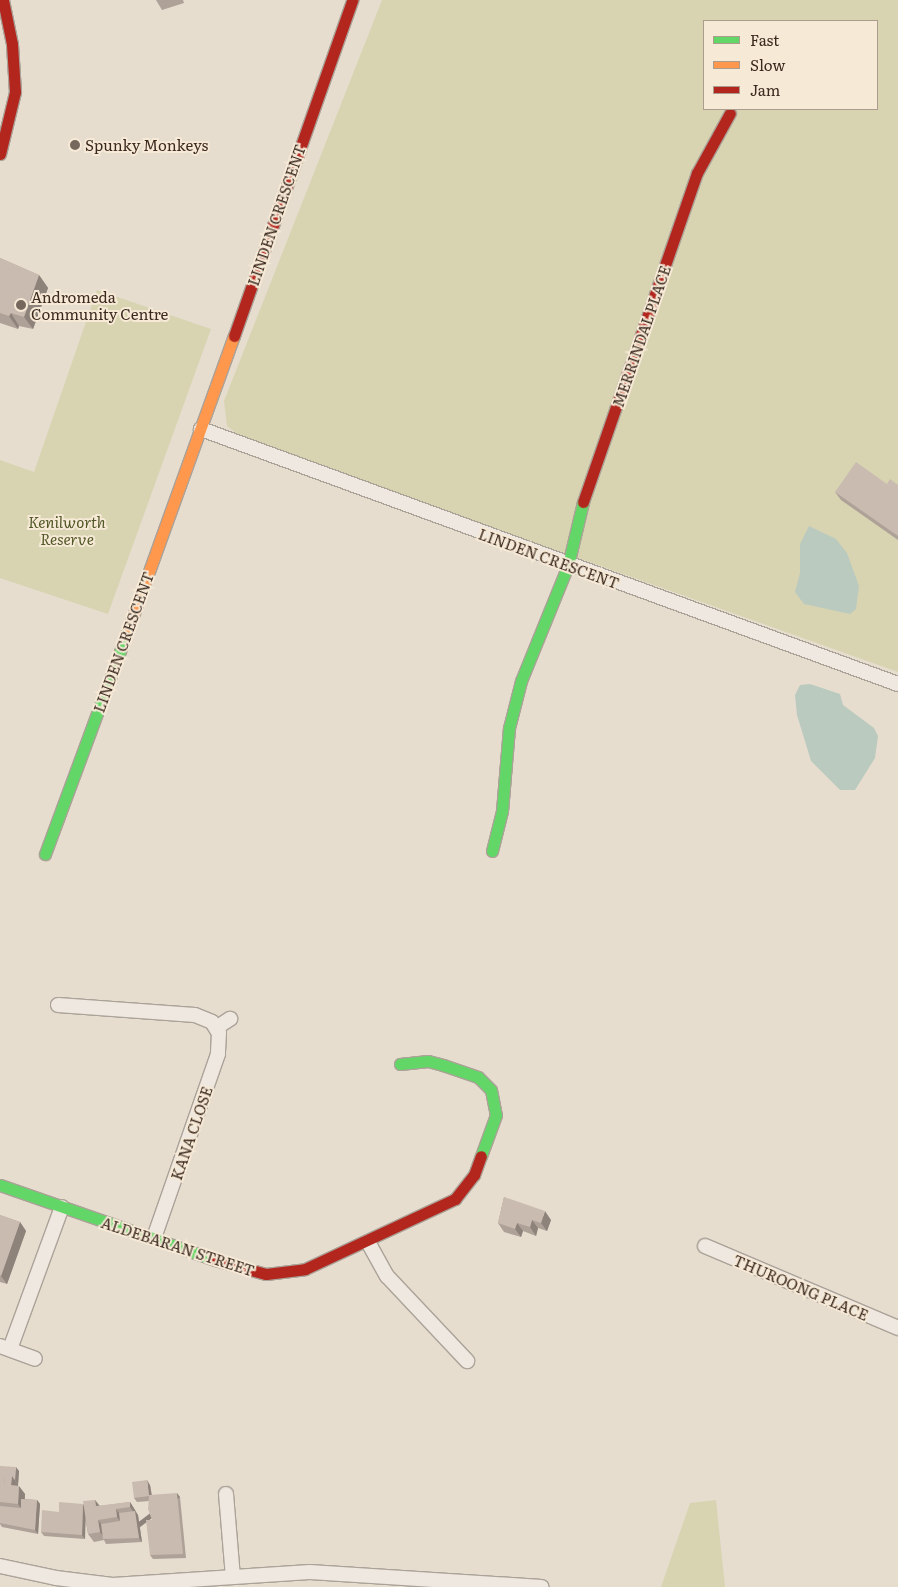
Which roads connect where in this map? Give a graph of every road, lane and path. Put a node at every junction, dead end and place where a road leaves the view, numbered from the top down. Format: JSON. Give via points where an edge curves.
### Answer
{"nodes":[{"id":1,"x":3,"y":0,"type":"edge"},
{"id":2,"x":352,"y":0,"type":"edge"},
{"id":3,"x":730,"y":113,"type":"dead end"},
{"id":4,"x":0,"y":154,"type":"edge"},
{"id":5,"x":201,"y":429,"type":"junction"},
{"id":6,"x":568,"y":565,"type":"junction"},
{"id":7,"x":898,"y":684,"type":"edge"},
{"id":8,"x":492,"y":851,"type":"dead end"},
{"id":9,"x":45,"y":854,"type":"dead end"},
{"id":10,"x":58,"y":1006,"type":"dead end"},
{"id":11,"x":230,"y":1019,"type":"dead end"},
{"id":12,"x":216,"y":1028,"type":"junction"},
{"id":13,"x":400,"y":1064,"type":"dead end"},
{"id":14,"x":0,"y":1185,"type":"edge"},
{"id":15,"x":62,"y":1207,"type":"junction"},
{"id":16,"x":154,"y":1238,"type":"junction"},
{"id":17,"x":368,"y":1242,"type":"junction"},
{"id":18,"x":705,"y":1246,"type":"dead end"},
{"id":19,"x":898,"y":1328,"type":"edge"},
{"id":20,"x":5,"y":1348,"type":"edge"},
{"id":21,"x":35,"y":1358,"type":"dead end"},
{"id":22,"x":468,"y":1361,"type":"dead end"},
{"id":23,"x":226,"y":1494,"type":"dead end"},
{"id":24,"x":0,"y":1566,"type":"edge"},
{"id":25,"x":233,"y":1577,"type":"junction"},
{"id":26,"x":542,"y":1587,"type":"edge"}],
"edges":[{"from":1,"to":4,"type":"street","via":[[12,44],[15,92]]},
{"from":2,"to":5,"type":"street","name":"LINDEN CRESCENT"},
{"from":3,"to":6,"type":"street","name":"MERRINDAL PLACE","via":[[697,173],[575,528]]},
{"from":5,"to":6,"type":"street","name":"LINDEN CRESCENT"},
{"from":5,"to":9,"type":"street","name":"LINDEN CRESCENT"},
{"from":6,"to":7,"type":"street","name":"LINDEN CRESCENT"},
{"from":6,"to":8,"type":"street","name":"MERRINDAL PLACE","via":[[521,681],[509,728],[502,810]]},
{"from":10,"to":12,"type":"street","via":[[195,1015],[207,1019]]},
{"from":11,"to":12,"type":"street"},
{"from":12,"to":16,"type":"street","name":"KANA CLOSE","via":[[220,1039],[218,1054]]},
{"from":13,"to":17,"type":"street","name":"ALDEBARAN STREET","via":[[428,1061],[478,1077],[494,1096],[496,1115],[478,1167],[460,1194]]},
{"from":14,"to":15,"type":"street","name":"ALDEBARAN STREET"},
{"from":15,"to":16,"type":"street","name":"ALDEBARAN STREET"},
{"from":15,"to":20,"type":"street"},
{"from":16,"to":17,"type":"street","name":"ALDEBARAN STREET","via":[[243,1270],[266,1274],[305,1269]]},
{"from":17,"to":22,"type":"street","via":[[387,1276]]},
{"from":18,"to":19,"type":"street","name":"THUROONG PLACE"},
{"from":20,"to":21,"type":"street"},
{"from":23,"to":25,"type":"street"},
{"from":24,"to":25,"type":"street","via":[[56,1578],[113,1584]]},
{"from":25,"to":26,"type":"street","via":[[339,1573]]}]}
